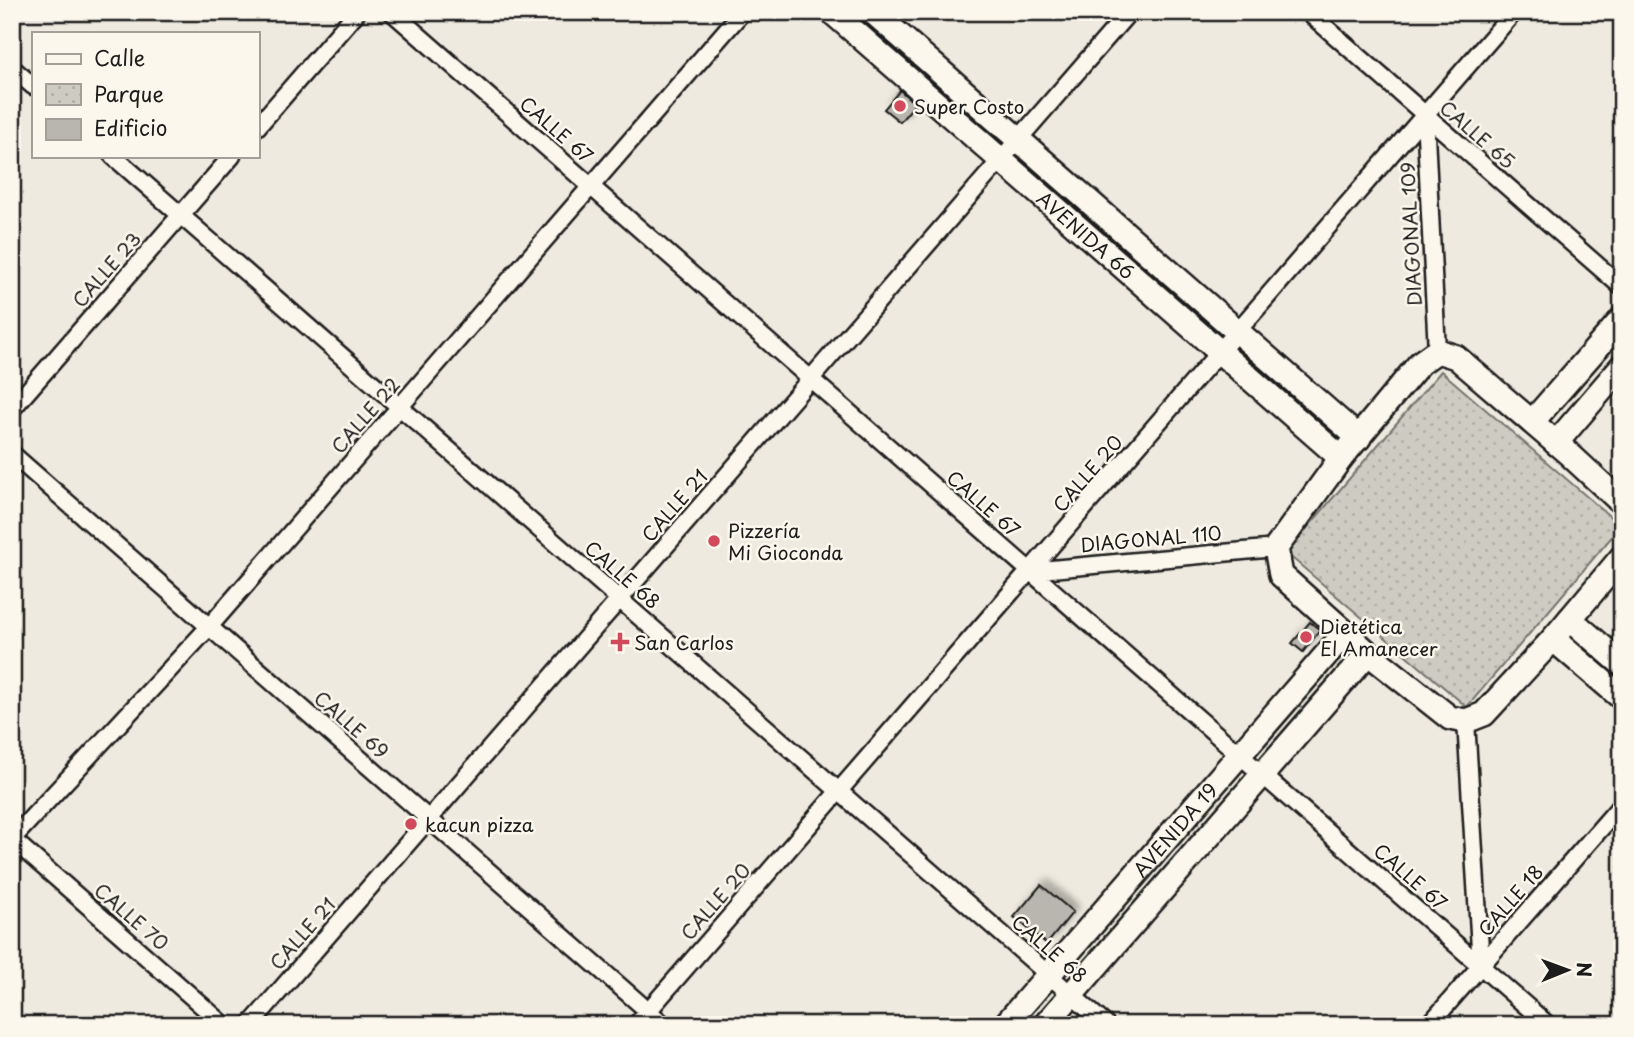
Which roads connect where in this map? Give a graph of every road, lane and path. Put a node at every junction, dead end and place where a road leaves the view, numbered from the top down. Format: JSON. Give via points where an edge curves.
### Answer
{"nodes":[{"id":1,"x":357,"y":12,"type":"edge"},
{"id":2,"x":392,"y":12,"type":"edge"},
{"id":3,"x":742,"y":12,"type":"edge"},
{"id":4,"x":832,"y":12,"type":"edge"},
{"id":5,"x":873,"y":12,"type":"edge"},
{"id":6,"x":1129,"y":12,"type":"edge"},
{"id":7,"x":1308,"y":12,"type":"edge"},
{"id":8,"x":1514,"y":12,"type":"edge"},
{"id":9,"x":12,"y":68,"type":"edge"},
{"id":10,"x":32,"y":85,"type":"edge"},
{"id":11,"x":1425,"y":115,"type":"junction"},
{"id":12,"x":259,"y":125,"type":"edge"},
{"id":13,"x":1018,"y":139,"type":"junction"},
{"id":14,"x":115,"y":158,"type":"edge"},
{"id":15,"x":230,"y":158,"type":"edge"},
{"id":16,"x":1000,"y":160,"type":"junction"},
{"id":17,"x":591,"y":187,"type":"junction"},
{"id":18,"x":181,"y":215,"type":"junction"},
{"id":19,"x":1622,"y":287,"type":"edge"},
{"id":20,"x":1622,"y":319,"type":"edge"},
{"id":21,"x":1238,"y":331,"type":"junction"},
{"id":22,"x":1437,"y":351,"type":"junction"},
{"id":23,"x":1220,"y":352,"type":"junction"},
{"id":24,"x":1622,"y":366,"type":"edge"},
{"id":25,"x":811,"y":379,"type":"junction"},
{"id":26,"x":400,"y":407,"type":"junction"},
{"id":27,"x":12,"y":410,"type":"edge"},
{"id":28,"x":1532,"y":422,"type":"junction"},
{"id":29,"x":1359,"y":438,"type":"junction"},
{"id":30,"x":1556,"y":443,"type":"junction"},
{"id":31,"x":12,"y":454,"type":"edge"},
{"id":32,"x":1341,"y":458,"type":"junction"},
{"id":33,"x":1622,"y":503,"type":"edge"},
{"id":34,"x":1276,"y":548,"type":"junction"},
{"id":35,"x":1622,"y":557,"type":"edge"},
{"id":36,"x":1030,"y":571,"type":"junction"},
{"id":37,"x":620,"y":599,"type":"junction"},
{"id":38,"x":1570,"y":619,"type":"junction"},
{"id":39,"x":209,"y":626,"type":"junction"},
{"id":40,"x":1345,"y":633,"type":"junction"},
{"id":41,"x":1553,"y":639,"type":"junction"},
{"id":42,"x":1368,"y":653,"type":"junction"},
{"id":43,"x":1622,"y":664,"type":"edge"},
{"id":44,"x":1622,"y":698,"type":"edge"},
{"id":45,"x":1466,"y":721,"type":"junction"},
{"id":46,"x":1240,"y":755,"type":"junction"},
{"id":47,"x":1263,"y":774,"type":"junction"},
{"id":48,"x":839,"y":791,"type":"junction"},
{"id":49,"x":1622,"y":804,"type":"edge"},
{"id":50,"x":429,"y":819,"type":"junction"},
{"id":51,"x":12,"y":839,"type":"edge"},
{"id":52,"x":1481,"y":965,"type":"junction"},
{"id":53,"x":1049,"y":975,"type":"junction"},
{"id":54,"x":1071,"y":995,"type":"junction"},
{"id":55,"x":648,"y":1011,"type":"junction"},
{"id":56,"x":224,"y":1025,"type":"edge"},
{"id":57,"x":250,"y":1025,"type":"edge"},
{"id":58,"x":636,"y":1025,"type":"edge"},
{"id":59,"x":664,"y":1025,"type":"edge"},
{"id":60,"x":1005,"y":1025,"type":"edge"},
{"id":61,"x":1045,"y":1025,"type":"edge"},
{"id":62,"x":1106,"y":1025,"type":"edge"},
{"id":63,"x":1429,"y":1025,"type":"edge"},
{"id":64,"x":1549,"y":1025,"type":"edge"}],
"edges":[{"from":1,"to":12,"type":"street"},
{"from":2,"to":17,"type":"street","name":"CALLE 67"},
{"from":3,"to":17,"type":"street","name":"CALLE 22"},
{"from":4,"to":16,"type":"main road","name":"AVENIDA 66"},
{"from":5,"to":13,"type":"main road","name":"AVENIDA 66"},
{"from":6,"to":13,"type":"street","name":"CALLE 21"},
{"from":7,"to":11,"type":"street","name":"CALLE 65"},
{"from":8,"to":11,"type":"street","name":"CALLE 20"},
{"from":9,"to":10,"type":"street"},
{"from":11,"to":19,"type":"street","name":"CALLE 65"},
{"from":11,"to":21,"type":"street","name":"CALLE 20"},
{"from":11,"to":22,"type":"street","name":"DIAGONAL 109"},
{"from":13,"to":16,"type":"street","name":"CALLE 21"},
{"from":13,"to":21,"type":"main road","name":"AVENIDA 66"},
{"from":14,"to":18,"type":"street","name":"CALLE 68"},
{"from":15,"to":18,"type":"street","name":"CALLE 23"},
{"from":16,"to":23,"type":"main road","name":"AVENIDA 66"},
{"from":16,"to":25,"type":"street","name":"CALLE 21"},
{"from":17,"to":25,"type":"street","name":"CALLE 67"},
{"from":17,"to":26,"type":"street","name":"CALLE 22"},
{"from":18,"to":26,"type":"street","name":"CALLE 68"},
{"from":18,"to":27,"type":"street","name":"CALLE 23"},
{"from":20,"to":28,"type":"main road"},
{"from":21,"to":23,"type":"street","name":"CALLE 20"},
{"from":21,"to":29,"type":"main road","name":"AVENIDA 66"},
{"from":22,"to":28,"type":"main road","via":[[1456,357]]},
{"from":22,"to":29,"type":"main road","via":[[1420,363]]},
{"from":23,"to":32,"type":"main road","name":"AVENIDA 66"},
{"from":23,"to":36,"type":"street","name":"CALLE 20"},
{"from":24,"to":30,"type":"main road"},
{"from":25,"to":36,"type":"street","name":"CALLE 67"},
{"from":25,"to":37,"type":"street","name":"CALLE 21"},
{"from":26,"to":37,"type":"street","name":"CALLE 68"},
{"from":26,"to":39,"type":"street","name":"CALLE 22"},
{"from":28,"to":30,"type":"main road"},
{"from":29,"to":32,"type":"main road"},
{"from":30,"to":33,"type":"main road"},
{"from":31,"to":39,"type":"street","name":"CALLE 69"},
{"from":32,"to":34,"type":"main road"},
{"from":34,"to":36,"type":"street","name":"DIAGONAL 110"},
{"from":34,"to":40,"type":"main road","via":[[1281,575]]},
{"from":35,"to":38,"type":"main road"},
{"from":36,"to":46,"type":"street","name":"CALLE 67"},
{"from":36,"to":48,"type":"street","name":"CALLE 20"},
{"from":37,"to":48,"type":"street","name":"CALLE 68"},
{"from":37,"to":50,"type":"street","name":"CALLE 21"},
{"from":38,"to":41,"type":"main road"},
{"from":38,"to":43,"type":"main road"},
{"from":39,"to":50,"type":"street","name":"CALLE 69"},
{"from":39,"to":51,"type":"street","name":"CALLE 22"},
{"from":40,"to":42,"type":"main road"},
{"from":40,"to":46,"type":"main road","name":"AVENIDA 19"},
{"from":41,"to":44,"type":"main road"},
{"from":41,"to":45,"type":"main road","via":[[1484,714]]},
{"from":42,"to":45,"type":"main road","via":[[1450,718]]},
{"from":42,"to":47,"type":"main road","name":"AVENIDA 19"},
{"from":45,"to":52,"type":"street"},
{"from":46,"to":47,"type":"street","name":"CALLE 67"},
{"from":46,"to":53,"type":"main road","name":"AVENIDA 19"},
{"from":47,"to":52,"type":"street","name":"CALLE 67"},
{"from":47,"to":54,"type":"main road","name":"AVENIDA 19"},
{"from":48,"to":53,"type":"street","name":"CALLE 68"},
{"from":48,"to":55,"type":"street","name":"CALLE 20"},
{"from":49,"to":52,"type":"street","name":"CALLE 18"},
{"from":50,"to":55,"type":"street","name":"CALLE 69"},
{"from":50,"to":57,"type":"street","name":"CALLE 21"},
{"from":51,"to":56,"type":"street","name":"CALLE 70"},
{"from":52,"to":63,"type":"street","name":"CALLE 18"},
{"from":52,"to":64,"type":"street","name":"CALLE 67"},
{"from":53,"to":54,"type":"street","name":"CALLE 68"},
{"from":53,"to":60,"type":"main road","name":"AVENIDA 19"},
{"from":54,"to":61,"type":"main road","name":"AVENIDA 19"},
{"from":54,"to":62,"type":"street","name":"CALLE 68"},
{"from":55,"to":58,"type":"street","name":"CALLE 20"},
{"from":55,"to":59,"type":"street","name":"CALLE 69"}]}
